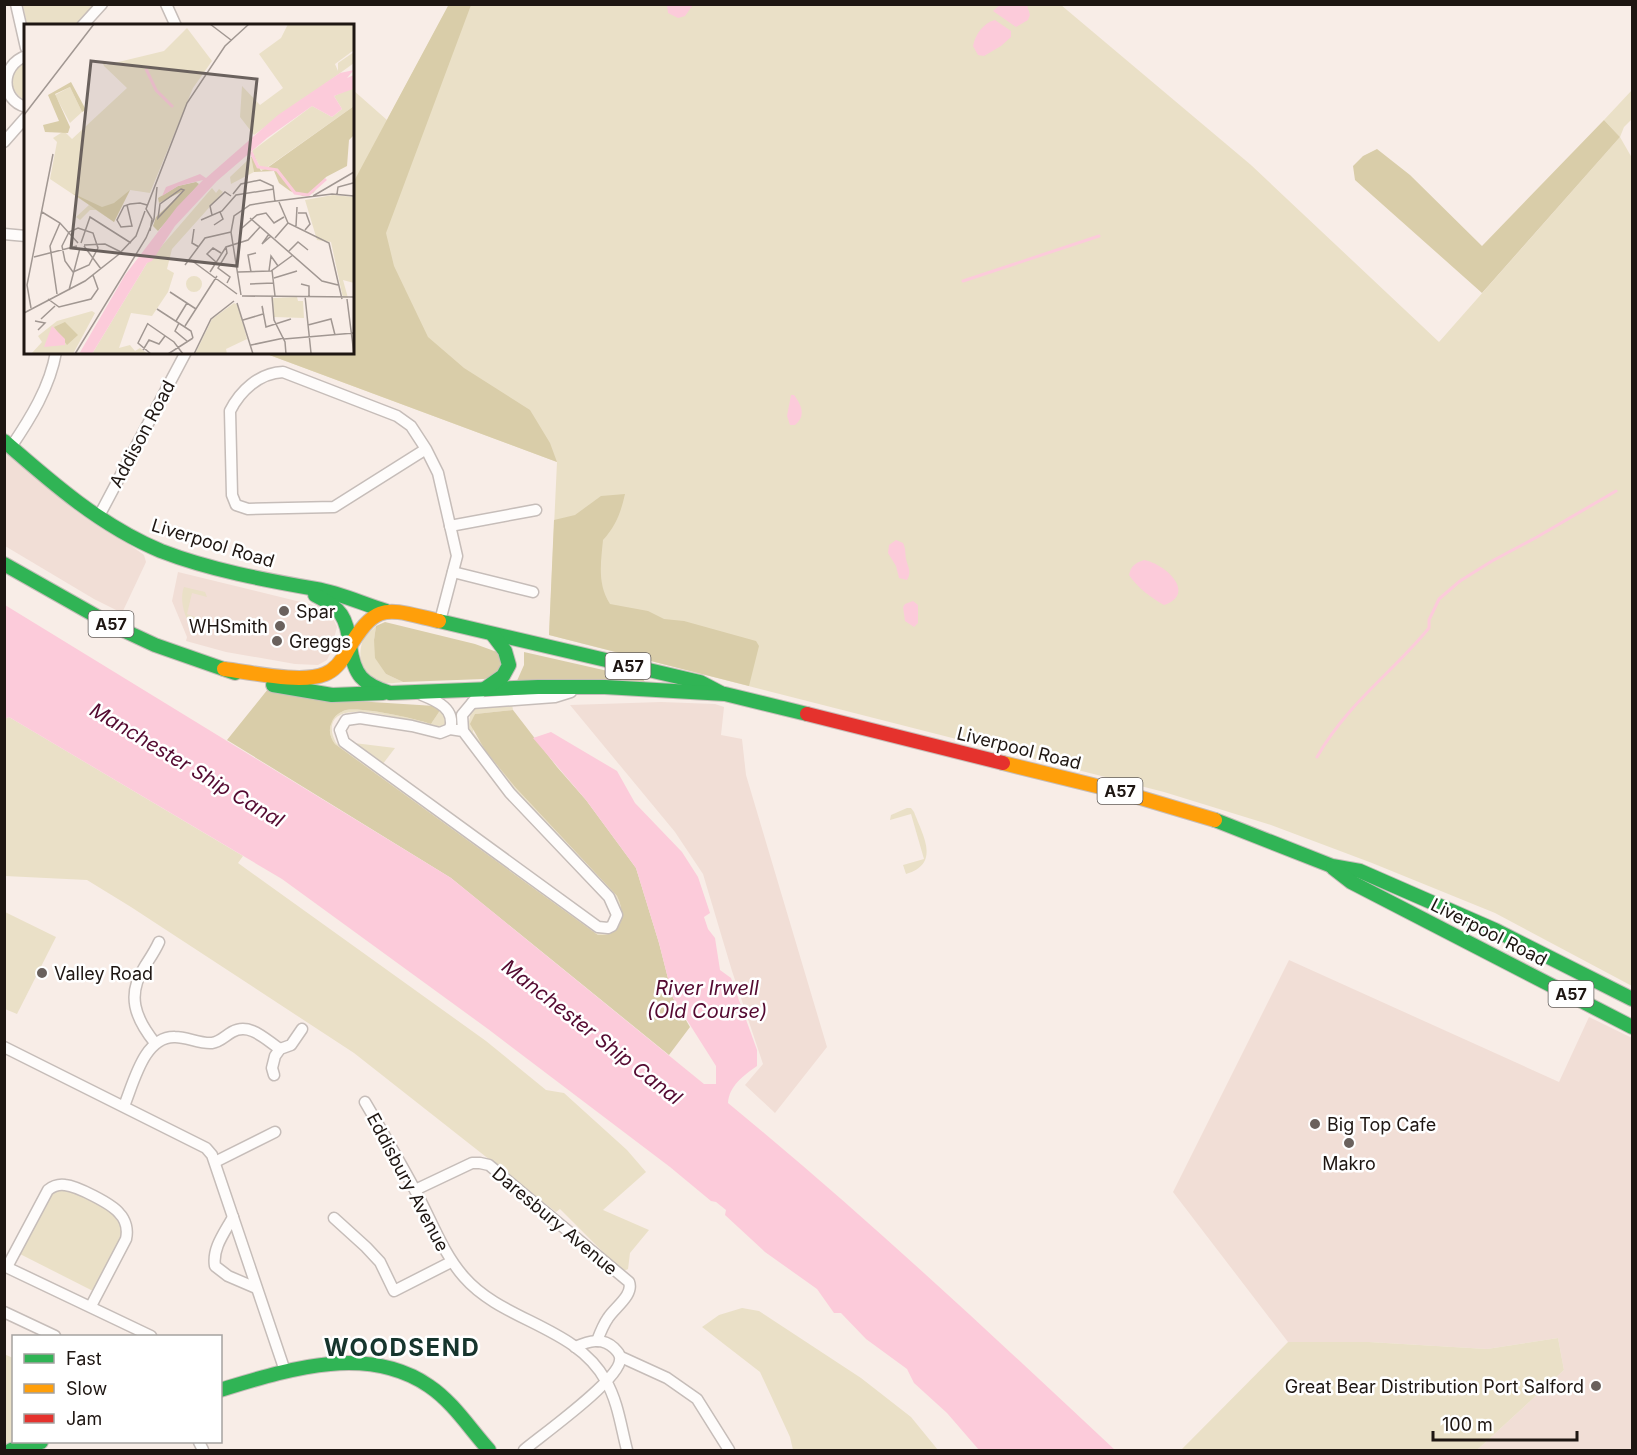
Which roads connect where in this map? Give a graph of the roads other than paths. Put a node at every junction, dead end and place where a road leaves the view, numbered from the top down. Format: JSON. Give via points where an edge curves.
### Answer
{"nodes":[{"id":1,"x":16,"y":4,"type":"edge"},
{"id":2,"x":102,"y":4,"type":"edge"},
{"id":3,"x":166,"y":4,"type":"edge"},
{"id":4,"x":84,"y":24,"type":"edge"},
{"id":5,"x":175,"y":24,"type":"edge"},
{"id":6,"x":24,"y":39,"type":"edge"},
{"id":7,"x":24,"y":57,"type":"edge"},
{"id":8,"x":5,"y":79,"type":"edge"},
{"id":9,"x":24,"y":106,"type":"edge"},
{"id":10,"x":24,"y":119,"type":"edge"},
{"id":11,"x":4,"y":142,"type":"edge"},
{"id":12,"x":4,"y":234,"type":"edge"},
{"id":13,"x":24,"y":236,"type":"edge"},
{"id":14,"x":55,"y":354,"type":"edge"},
{"id":15,"x":185,"y":354,"type":"edge"},
{"id":16,"x":8,"y":444,"type":"edge"},
{"id":17,"x":426,"y":449,"type":"junction"},
{"id":18,"x":536,"y":510,"type":"dead end"},
{"id":19,"x":99,"y":516,"type":"junction"},
{"id":20,"x":450,"y":526,"type":"junction"},
{"id":21,"x":4,"y":564,"type":"edge"},
{"id":22,"x":453,"y":572,"type":"junction"},
{"id":23,"x":299,"y":587,"type":"junction"},
{"id":24,"x":533,"y":592,"type":"dead end"},
{"id":25,"x":386,"y":611,"type":"junction"},
{"id":26,"x":440,"y":621,"type":"junction"},
{"id":27,"x":493,"y":635,"type":"junction"},
{"id":28,"x":350,"y":646,"type":"junction"},
{"id":29,"x":225,"y":669,"type":"junction"},
{"id":30,"x":589,"y":687,"type":"junction"},
{"id":31,"x":485,"y":689,"type":"junction"},
{"id":32,"x":416,"y":692,"type":"junction"},
{"id":33,"x":390,"y":693,"type":"junction"},
{"id":34,"x":725,"y":694,"type":"junction"},
{"id":35,"x":472,"y":703,"type":"junction"},
{"id":36,"x":450,"y":729,"type":"junction"},
{"id":37,"x":463,"y":731,"type":"junction"},
{"id":38,"x":1332,"y":867,"type":"junction"},
{"id":39,"x":159,"y":942,"type":"dead end"},
{"id":40,"x":153,"y":956,"type":"junction"},
{"id":41,"x":164,"y":959,"type":"dead end"},
{"id":42,"x":1632,"y":999,"type":"edge"},
{"id":43,"x":1632,"y":1027,"type":"edge"},
{"id":44,"x":302,"y":1029,"type":"dead end"},
{"id":45,"x":155,"y":1043,"type":"junction"},
{"id":46,"x":280,"y":1049,"type":"junction"},
{"id":47,"x":6,"y":1050,"type":"edge"},
{"id":48,"x":274,"y":1075,"type":"dead end"},
{"id":49,"x":365,"y":1102,"type":"dead end"},
{"id":50,"x":124,"y":1106,"type":"junction"},
{"id":51,"x":275,"y":1132,"type":"dead end"},
{"id":52,"x":215,"y":1162,"type":"junction"},
{"id":53,"x":415,"y":1190,"type":"junction"},
{"id":54,"x":234,"y":1217,"type":"junction"},
{"id":55,"x":333,"y":1218,"type":"dead end"},
{"id":56,"x":451,"y":1262,"type":"junction"},
{"id":57,"x":6,"y":1266,"type":"edge"},
{"id":58,"x":256,"y":1288,"type":"junction"},
{"id":59,"x":91,"y":1306,"type":"junction"},
{"id":60,"x":4,"y":1312,"type":"edge"},
{"id":61,"x":53,"y":1335,"type":"edge"},
{"id":62,"x":149,"y":1335,"type":"edge"},
{"id":63,"x":597,"y":1341,"type":"junction"},
{"id":64,"x":576,"y":1347,"type":"junction"},
{"id":65,"x":621,"y":1357,"type":"junction"},
{"id":66,"x":285,"y":1371,"type":"junction"},
{"id":67,"x":607,"y":1382,"type":"junction"},
{"id":68,"x":222,"y":1389,"type":"edge"},
{"id":69,"x":37,"y":1443,"type":"edge"},
{"id":70,"x":11,"y":1450,"type":"edge"},
{"id":71,"x":489,"y":1450,"type":"edge"},
{"id":72,"x":524,"y":1450,"type":"edge"},
{"id":73,"x":627,"y":1450,"type":"edge"},
{"id":74,"x":729,"y":1450,"type":"edge"}],
"edges":[{"from":1,"to":6,"type":"street"},
{"from":2,"to":4,"type":"street"},
{"from":3,"to":5,"type":"street"},
{"from":7,"to":8,"type":"street","via":[[10,66]]},
{"from":8,"to":9,"type":"street","via":[[7,92]]},
{"from":10,"to":11,"type":"street"},
{"from":12,"to":13,"type":"street"},
{"from":14,"to":16,"type":"street","via":[[37,405]]},
{"from":15,"to":19,"type":"street","name":"Addison Road"},
{"from":16,"to":19,"type":"main road","name":"Liverpool Road"},
{"from":17,"to":17,"type":"street","via":[[334,507],[248,509],[236,505],[232,495],[230,411],[260,377],[283,372],[397,416],[411,426]]},
{"from":17,"to":20,"type":"street","via":[[438,473]]},
{"from":18,"to":20,"type":"street"},
{"from":19,"to":23,"type":"main road","name":"Liverpool Road","via":[[162,551]]},
{"from":20,"to":22,"type":"street","via":[[457,556]]},
{"from":21,"to":29,"type":"main road","number":"A57","via":[[112,625],[155,645]]},
{"from":22,"to":24,"type":"street"},
{"from":22,"to":26,"type":"street"},
{"from":23,"to":25,"type":"main road","name":"Liverpool Road","via":[[318,588]]},
{"from":23,"to":28,"type":"main road","name":"Liverpool Road","via":[[337,607],[346,620]]},
{"from":25,"to":26,"type":"main road","number":"A57"},
{"from":25,"to":28,"type":"main road","number":"A57","via":[[361,626]]},
{"from":26,"to":27,"type":"main road","number":"A57"},
{"from":27,"to":31,"type":"main road","via":[[505,648],[509,667],[501,680]]},
{"from":27,"to":34,"type":"main road","name":"Liverpool Road","number":"A57","via":[[700,682]]},
{"from":28,"to":29,"type":"main road","number":"A57","via":[[336,667],[316,677]]},
{"from":28,"to":33,"type":"main road","number":"A57","via":[[358,676],[368,686]]},
{"from":29,"to":33,"type":"main road","number":"A57","via":[[267,684],[315,693]]},
{"from":30,"to":31,"type":"main road","name":"Liverpool Road","number":"A57"},
{"from":30,"to":34,"type":"main road","name":"Liverpool Road","number":"A57"},
{"from":30,"to":35,"type":"street","via":[[555,697]]},
{"from":31,"to":32,"type":"main road","number":"A57"},
{"from":31,"to":35,"type":"street"},
{"from":32,"to":33,"type":"main road","number":"A57"},
{"from":32,"to":36,"type":"street","via":[[449,711]]},
{"from":34,"to":38,"type":"main road","name":"Liverpool Road","number":"A57","via":[[1121,792],[1224,823]]},
{"from":35,"to":37,"type":"street","via":[[462,715]]},
{"from":36,"to":37,"type":"street"},
{"from":36,"to":37,"type":"street","via":[[430,732],[360,718],[346,720],[340,730],[344,742],[598,927],[612,926],[617,915],[609,897],[510,793]]},
{"from":38,"to":42,"type":"main road","name":"Liverpool Road","number":"A57","via":[[1360,871],[1495,930]]},
{"from":38,"to":43,"type":"main road","name":"Liverpool Road","number":"A57","via":[[1351,882]]},
{"from":39,"to":40,"type":"street"},
{"from":40,"to":41,"type":"street"},
{"from":40,"to":45,"type":"street","via":[[134,994],[139,1020]]},
{"from":44,"to":46,"type":"street","via":[[291,1045]]},
{"from":45,"to":46,"type":"street","via":[[170,1037],[209,1043],[243,1029],[255,1031]]},
{"from":45,"to":50,"type":"street","via":[[148,1050]]},
{"from":46,"to":48,"type":"street","via":[[272,1062]]},
{"from":47,"to":50,"type":"street"},
{"from":49,"to":53,"type":"street","name":"Eddisbury Avenue"},
{"from":50,"to":52,"type":"street","via":[[206,1148]]},
{"from":51,"to":52,"type":"street"},
{"from":52,"to":54,"type":"street"},
{"from":53,"to":56,"type":"street","name":"Eddisbury Avenue"},
{"from":53,"to":63,"type":"street","name":"Daresbury Avenue","via":[[472,1163],[489,1166],[629,1282],[629,1292],[607,1319]]},
{"from":54,"to":58,"type":"street"},
{"from":54,"to":58,"type":"street","via":[[216,1248],[215,1266]]},
{"from":55,"to":56,"type":"street","name":"Eddisbury Avenue","via":[[380,1263],[394,1291]]},
{"from":56,"to":64,"type":"street","name":"Eddisbury Avenue","via":[[485,1298]]},
{"from":57,"to":59,"type":"street"},
{"from":57,"to":59,"type":"street","via":[[48,1190],[58,1184],[73,1187],[114,1208],[126,1227],[126,1239]]},
{"from":58,"to":66,"type":"street"},
{"from":59,"to":62,"type":"street"},
{"from":60,"to":61,"type":"street"},
{"from":63,"to":64,"type":"street"},
{"from":63,"to":65,"type":"street","via":[[610,1346]]},
{"from":64,"to":67,"type":"street","name":"Eddisbury Avenue"},
{"from":65,"to":67,"type":"street"},
{"from":65,"to":74,"type":"street","via":[[667,1378],[697,1399]]},
{"from":66,"to":68,"type":"main road"},
{"from":66,"to":71,"type":"main road","via":[[345,1363],[410,1374],[431,1386]]},
{"from":67,"to":72,"type":"street"},
{"from":67,"to":73,"type":"street","name":"Eddisbury Avenue"},
{"from":69,"to":70,"type":"main road"}]}
